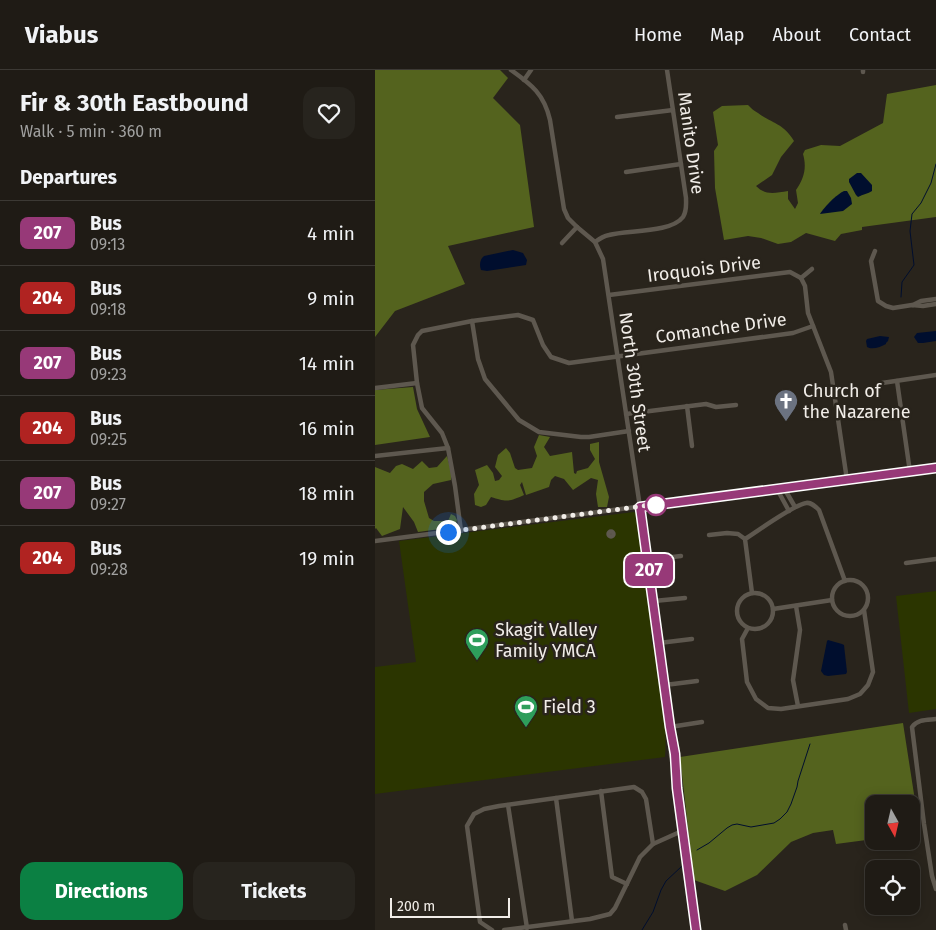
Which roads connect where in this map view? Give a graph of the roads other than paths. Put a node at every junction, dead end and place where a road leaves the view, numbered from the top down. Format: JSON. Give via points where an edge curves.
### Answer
{"nodes":[{"id":1,"x":511,"y":70,"type":"edge"},
{"id":2,"x":531,"y":70,"type":"edge"},
{"id":3,"x":667,"y":70,"type":"edge"},
{"id":4,"x":524,"y":80,"type":"junction"},
{"id":5,"x":673,"y":110,"type":"junction"},
{"id":6,"x":617,"y":117,"type":"dead end"},
{"id":7,"x":681,"y":164,"type":"junction"},
{"id":8,"x":626,"y":172,"type":"dead end"},
{"id":9,"x":577,"y":227,"type":"junction"},
{"id":10,"x":595,"y":242,"type":"junction"},
{"id":11,"x":561,"y":243,"type":"dead end"},
{"id":12,"x":875,"y":251,"type":"dead end"},
{"id":13,"x":812,"y":269,"type":"dead end"},
{"id":14,"x":801,"y":278,"type":"junction"},
{"id":15,"x":609,"y":295,"type":"junction"},
{"id":16,"x":936,"y":299,"type":"edge"},
{"id":17,"x":936,"y":304,"type":"edge"},
{"id":18,"x":912,"y":305,"type":"junction"},
{"id":19,"x":472,"y":321,"type":"junction"},
{"id":20,"x":813,"y":326,"type":"junction"},
{"id":21,"x":617,"y":356,"type":"junction"},
{"id":22,"x":936,"y":375,"type":"edge"},
{"id":23,"x":897,"y":381,"type":"junction"},
{"id":24,"x":417,"y":383,"type":"junction"},
{"id":25,"x":882,"y":383,"type":"dead end"},
{"id":26,"x":375,"y":388,"type":"edge"},
{"id":27,"x":736,"y":405,"type":"dead end"},
{"id":28,"x":687,"y":406,"type":"junction"},
{"id":29,"x":626,"y":414,"type":"junction"},
{"id":30,"x":629,"y":432,"type":"junction"},
{"id":31,"x":692,"y":446,"type":"dead end"},
{"id":32,"x":449,"y":448,"type":"junction"},
{"id":33,"x":375,"y":456,"type":"edge"},
{"id":34,"x":936,"y":468,"type":"edge"},
{"id":35,"x":910,"y":472,"type":"junction"},
{"id":36,"x":847,"y":480,"type":"junction"},
{"id":37,"x":784,"y":488,"type":"junction"},
{"id":38,"x":777,"y":489,"type":"junction"},
{"id":39,"x":640,"y":507,"type":"junction"},
{"id":40,"x":795,"y":508,"type":"junction"},
{"id":41,"x":789,"y":511,"type":"junction"},
{"id":42,"x":461,"y":531,"type":"junction"},
{"id":43,"x":709,"y":535,"type":"dead end"},
{"id":44,"x":745,"y":540,"type":"junction"},
{"id":45,"x":375,"y":541,"type":"edge"},
{"id":46,"x":681,"y":556,"type":"dead end"},
{"id":47,"x":936,"y":559,"type":"edge"},
{"id":48,"x":647,"y":560,"type":"junction"},
{"id":49,"x":906,"y":563,"type":"dead end"},
{"id":50,"x":845,"y":581,"type":"junction"},
{"id":51,"x":752,"y":593,"type":"junction"},
{"id":52,"x":685,"y":598,"type":"dead end"},
{"id":53,"x":832,"y":600,"type":"junction"},
{"id":54,"x":653,"y":602,"type":"junction"},
{"id":55,"x":796,"y":606,"type":"junction"},
{"id":56,"x":773,"y":609,"type":"junction"},
{"id":57,"x":864,"y":610,"type":"junction"},
{"id":58,"x":748,"y":628,"type":"junction"},
{"id":59,"x":692,"y":639,"type":"dead end"},
{"id":60,"x":659,"y":643,"type":"junction"},
{"id":61,"x":697,"y":681,"type":"dead end"},
{"id":62,"x":665,"y":685,"type":"junction"},
{"id":63,"x":798,"y":706,"type":"junction"},
{"id":64,"x":936,"y":719,"type":"edge"},
{"id":65,"x":702,"y":722,"type":"dead end"},
{"id":66,"x":670,"y":727,"type":"junction"},
{"id":67,"x":601,"y":791,"type":"junction"},
{"id":68,"x":556,"y":798,"type":"junction"},
{"id":69,"x":508,"y":805,"type":"junction"},
{"id":70,"x":682,"y":831,"type":"junction"},
{"id":71,"x":653,"y":844,"type":"junction"},
{"id":72,"x":627,"y":884,"type":"junction"},
{"id":73,"x":936,"y":889,"type":"edge"},
{"id":74,"x":572,"y":921,"type":"junction"},
{"id":75,"x":527,"y":928,"type":"junction"},
{"id":76,"x":492,"y":930,"type":"edge"},
{"id":77,"x":504,"y":930,"type":"edge"},
{"id":78,"x":696,"y":930,"type":"edge"}],
"edges":[{"from":1,"to":4,"type":"street","name":"North 30th Street"},
{"from":2,"to":4,"type":"street"},
{"from":3,"to":5,"type":"street","name":"Manito Drive"},
{"from":4,"to":9,"type":"street","name":"North 30th Street","via":[[547,107],[564,209]]},
{"from":5,"to":6,"type":"street"},
{"from":5,"to":7,"type":"street","name":"Manito Drive"},
{"from":7,"to":8,"type":"street"},
{"from":7,"to":10,"type":"street","name":"Manito Drive","via":[[686,210],[677,223],[608,235]]},
{"from":9,"to":10,"type":"street","name":"North 30th Street"},
{"from":9,"to":11,"type":"street"},
{"from":10,"to":15,"type":"street","name":"North 30th Street","via":[[603,259]]},
{"from":12,"to":18,"type":"street","via":[[871,261],[878,301],[893,308]]},
{"from":13,"to":14,"type":"street"},
{"from":14,"to":15,"type":"street","name":"Iroquois Drive","via":[[791,272]]},
{"from":14,"to":20,"type":"street"},
{"from":15,"to":21,"type":"street","name":"North 30th Street"},
{"from":16,"to":18,"type":"street"},
{"from":17,"to":18,"type":"street"},
{"from":19,"to":21,"type":"street","name":"Comanche Drive","via":[[518,315],[533,320],[551,357],[569,363]]},
{"from":19,"to":24,"type":"street","name":"Comanche Drive","via":[[429,328],[418,334],[413,345]]},
{"from":19,"to":30,"type":"street","via":[[485,380],[519,420],[539,432],[581,438]]},
{"from":20,"to":21,"type":"street","name":"Comanche Drive","via":[[793,333]]},
{"from":20,"to":36,"type":"street","via":[[831,372]]},
{"from":21,"to":29,"type":"street","name":"North 30th Street"},
{"from":22,"to":23,"type":"street"},
{"from":23,"to":25,"type":"street"},
{"from":23,"to":35,"type":"street"},
{"from":24,"to":26,"type":"street"},
{"from":24,"to":32,"type":"street","name":"Comanche Drive","via":[[422,408],[442,433]]},
{"from":27,"to":28,"type":"street"},
{"from":28,"to":29,"type":"street"},
{"from":28,"to":31,"type":"street"},
{"from":29,"to":30,"type":"street","name":"North 30th Street"},
{"from":30,"to":39,"type":"street","name":"North 30th Street"},
{"from":32,"to":33,"type":"street"},
{"from":32,"to":42,"type":"street","name":"Comanche Drive"},
{"from":34,"to":35,"type":"street"},
{"from":35,"to":36,"type":"street"},
{"from":36,"to":37,"type":"street"},
{"from":37,"to":38,"type":"street"},
{"from":37,"to":40,"type":"street"},
{"from":38,"to":39,"type":"street"},
{"from":38,"to":41,"type":"street"},
{"from":39,"to":42,"type":"street"},
{"from":39,"to":48,"type":"street","name":"North 30th Street"},
{"from":40,"to":41,"type":"street"},
{"from":40,"to":50,"type":"street","via":[[807,503],[819,510]]},
{"from":41,"to":44,"type":"street"},
{"from":42,"to":45,"type":"street"},
{"from":43,"to":44,"type":"street","via":[[737,534]]},
{"from":44,"to":51,"type":"street"},
{"from":46,"to":48,"type":"street"},
{"from":47,"to":49,"type":"street"},
{"from":48,"to":54,"type":"street","name":"North 30th Street"},
{"from":50,"to":53,"type":"street","via":[[833,592]]},
{"from":50,"to":57,"type":"street","via":[[853,580],[865,588],[868,596]]},
{"from":51,"to":56,"type":"street","via":[[766,596]]},
{"from":51,"to":58,"type":"street","via":[[742,598],[737,609],[739,620]]},
{"from":52,"to":54,"type":"street"},
{"from":53,"to":55,"type":"street"},
{"from":53,"to":57,"type":"street","via":[[838,612],[845,616]]},
{"from":54,"to":60,"type":"street","name":"North 30th Street"},
{"from":55,"to":56,"type":"street"},
{"from":55,"to":63,"type":"street","via":[[800,630],[793,680]]},
{"from":56,"to":58,"type":"street","via":[[766,626]]},
{"from":57,"to":63,"type":"street","via":[[873,672],[868,684],[860,694],[848,699]]},
{"from":58,"to":63,"type":"street","via":[[742,639],[747,682],[756,699],[768,708]]},
{"from":59,"to":60,"type":"street"},
{"from":60,"to":62,"type":"street","name":"North 30th Street"},
{"from":61,"to":62,"type":"street"},
{"from":62,"to":66,"type":"street","name":"North 30th Street"},
{"from":64,"to":73,"type":"street","via":[[915,722],[912,727]]},
{"from":65,"to":66,"type":"street"},
{"from":66,"to":70,"type":"street","name":"North 30th Street"},
{"from":67,"to":68,"type":"street"},
{"from":67,"to":71,"type":"street","via":[[634,787],[642,792],[646,798]]},
{"from":67,"to":72,"type":"street","via":[[612,877]]},
{"from":68,"to":69,"type":"street"},
{"from":68,"to":74,"type":"street"},
{"from":69,"to":75,"type":"street"},
{"from":69,"to":76,"type":"street","via":[[474,814],[467,826],[480,922]]},
{"from":70,"to":71,"type":"street"},
{"from":70,"to":78,"type":"street","name":"North 30th Street"},
{"from":71,"to":72,"type":"street","via":[[640,857]]},
{"from":72,"to":74,"type":"street","via":[[610,914]]},
{"from":74,"to":75,"type":"street"},
{"from":75,"to":77,"type":"street"}]}
